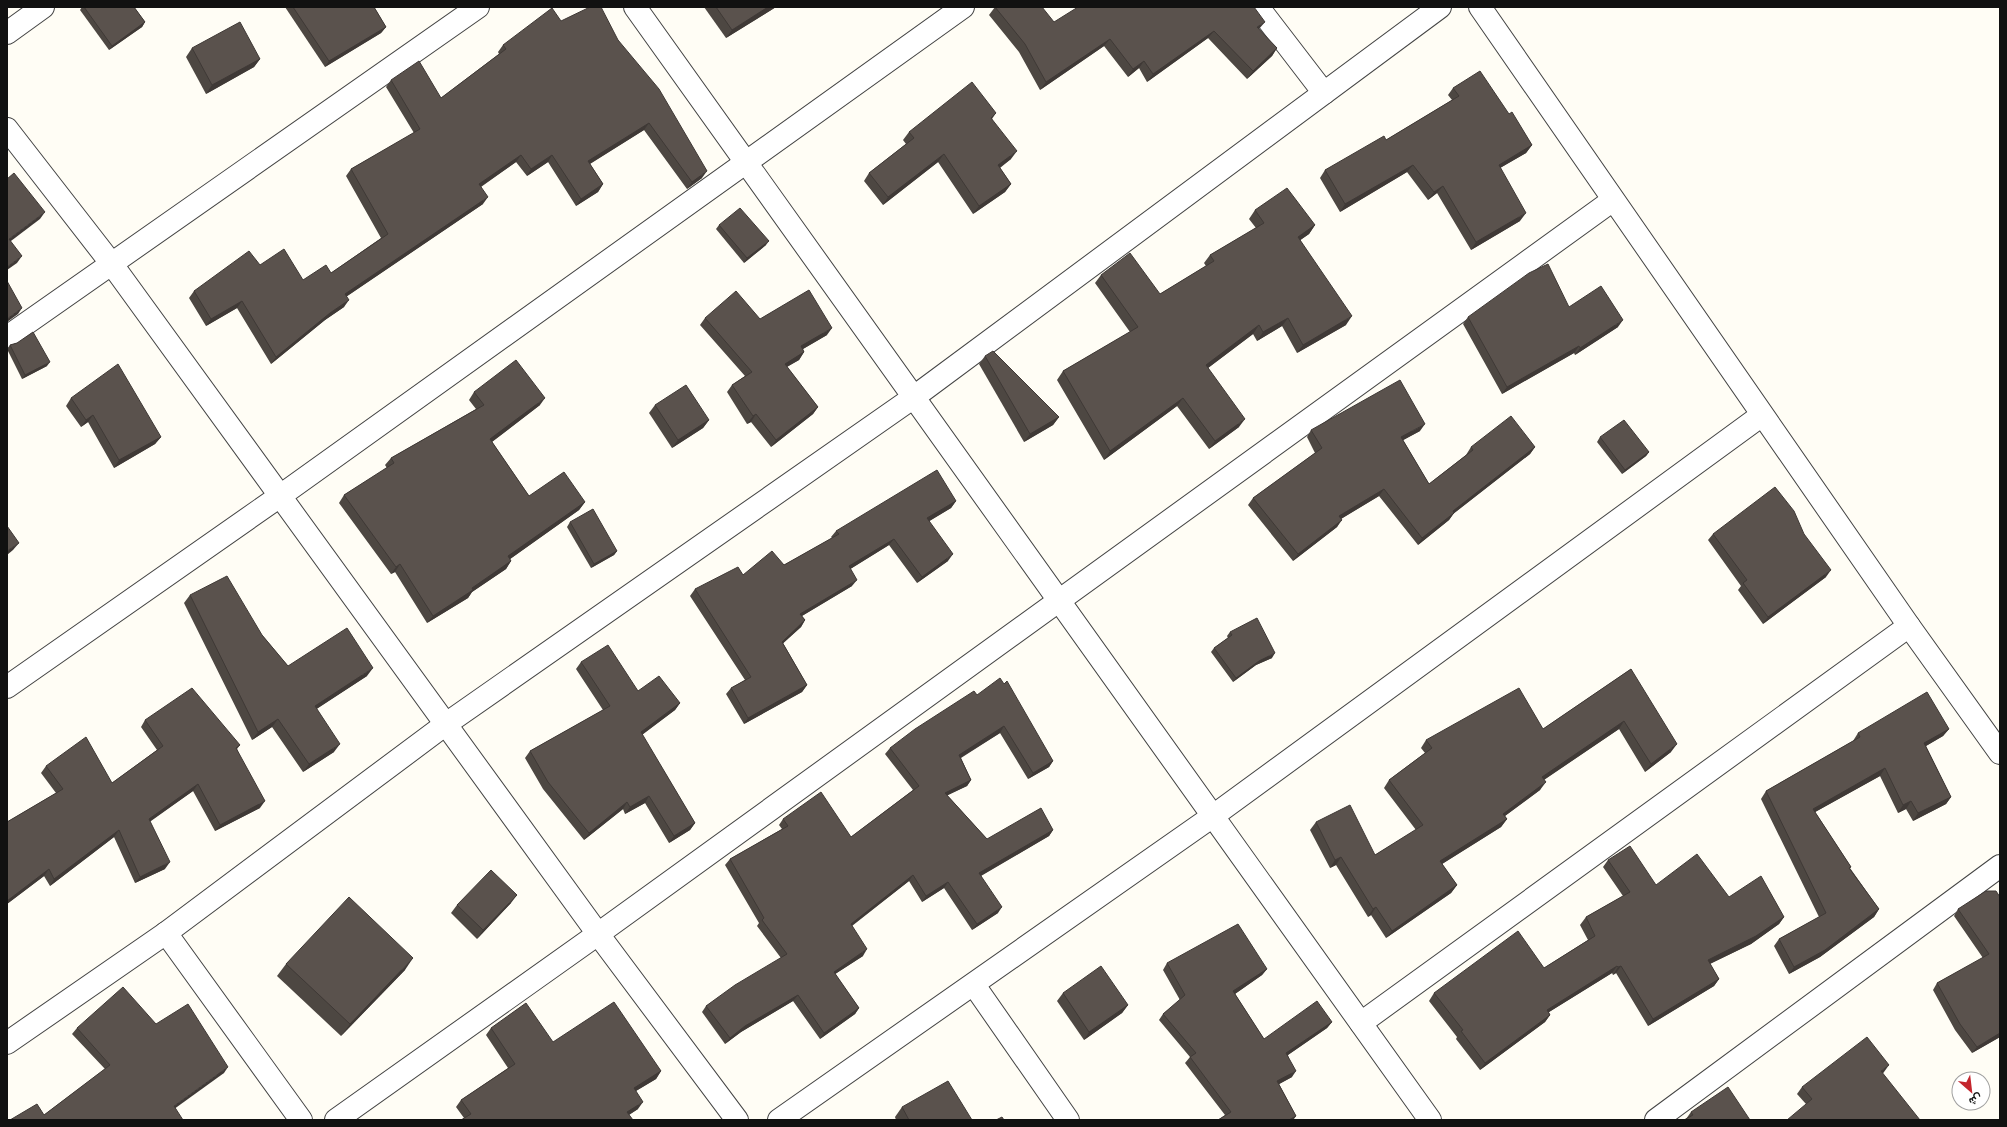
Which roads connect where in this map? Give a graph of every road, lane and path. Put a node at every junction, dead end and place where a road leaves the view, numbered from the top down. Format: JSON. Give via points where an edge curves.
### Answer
{"nodes":[{"id":1,"x":43,"y":7,"type":"edge"},
{"id":2,"x":478,"y":7,"type":"edge"},
{"id":3,"x":635,"y":7,"type":"edge"},
{"id":4,"x":963,"y":7,"type":"edge"},
{"id":5,"x":1258,"y":7,"type":"edge"},
{"id":6,"x":1440,"y":7,"type":"edge"},
{"id":7,"x":1480,"y":7,"type":"edge"},
{"id":8,"x":7,"y":33,"type":"edge"},
{"id":9,"x":1324,"y":93,"type":"junction"},
{"id":10,"x":7,"y":129,"type":"edge"},
{"id":11,"x":746,"y":164,"type":"junction"},
{"id":12,"x":1613,"y":200,"type":"junction"},
{"id":13,"x":110,"y":263,"type":"junction"},
{"id":14,"x":7,"y":337,"type":"edge"},
{"id":15,"x":914,"y":397,"type":"junction"},
{"id":16,"x":1762,"y":415,"type":"junction"},
{"id":17,"x":280,"y":496,"type":"junction"},
{"id":18,"x":1059,"y":601,"type":"junction"},
{"id":19,"x":1909,"y":626,"type":"junction"},
{"id":20,"x":7,"y":687,"type":"edge"},
{"id":21,"x":446,"y":724,"type":"junction"},
{"id":22,"x":2000,"y":753,"type":"edge"},
{"id":23,"x":1213,"y":816,"type":"junction"},
{"id":24,"x":2000,"y":866,"type":"edge"},
{"id":25,"x":166,"y":933,"type":"junction"},
{"id":26,"x":598,"y":934,"type":"junction"},
{"id":27,"x":974,"y":985,"type":"junction"},
{"id":28,"x":1361,"y":1023,"type":"junction"},
{"id":29,"x":7,"y":1043,"type":"edge"},
{"id":30,"x":301,"y":1120,"type":"edge"},
{"id":31,"x":336,"y":1120,"type":"edge"},
{"id":32,"x":737,"y":1120,"type":"edge"},
{"id":33,"x":779,"y":1120,"type":"edge"},
{"id":34,"x":1068,"y":1120,"type":"edge"},
{"id":35,"x":1430,"y":1120,"type":"edge"},
{"id":36,"x":1656,"y":1120,"type":"edge"}],
"edges":[{"from":1,"to":8,"type":"street"},
{"from":2,"to":13,"type":"street"},
{"from":3,"to":11,"type":"street"},
{"from":4,"to":11,"type":"street"},
{"from":5,"to":9,"type":"street"},
{"from":6,"to":9,"type":"street"},
{"from":7,"to":12,"type":"street"},
{"from":9,"to":15,"type":"street"},
{"from":10,"to":13,"type":"street"},
{"from":11,"to":15,"type":"street"},
{"from":11,"to":17,"type":"street"},
{"from":12,"to":16,"type":"street"},
{"from":12,"to":18,"type":"street"},
{"from":13,"to":14,"type":"street"},
{"from":13,"to":17,"type":"street"},
{"from":15,"to":18,"type":"street"},
{"from":15,"to":21,"type":"street"},
{"from":16,"to":19,"type":"street"},
{"from":16,"to":23,"type":"street"},
{"from":17,"to":20,"type":"street"},
{"from":17,"to":21,"type":"street"},
{"from":18,"to":23,"type":"street"},
{"from":18,"to":26,"type":"street"},
{"from":19,"to":22,"type":"street"},
{"from":19,"to":28,"type":"street"},
{"from":21,"to":25,"type":"street"},
{"from":21,"to":26,"type":"street"},
{"from":23,"to":27,"type":"street"},
{"from":23,"to":28,"type":"street"},
{"from":24,"to":36,"type":"street"},
{"from":25,"to":29,"type":"street"},
{"from":25,"to":30,"type":"street"},
{"from":26,"to":31,"type":"street"},
{"from":26,"to":32,"type":"street"},
{"from":27,"to":33,"type":"street"},
{"from":27,"to":34,"type":"street"},
{"from":28,"to":35,"type":"street"}]}
